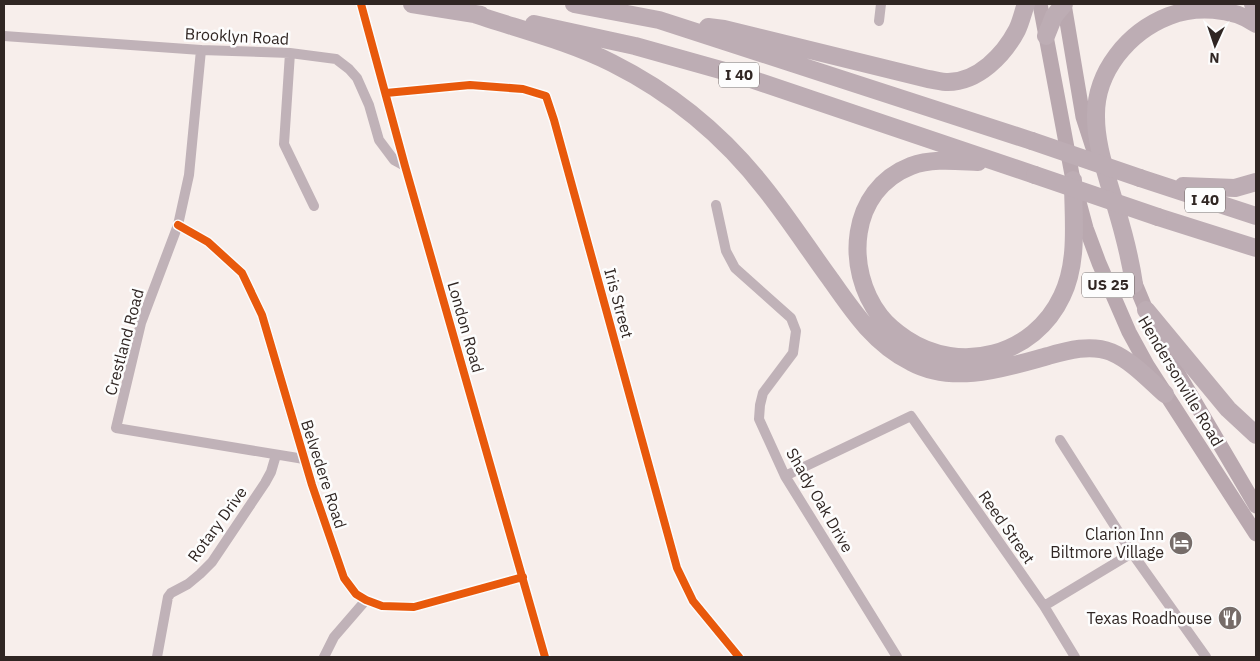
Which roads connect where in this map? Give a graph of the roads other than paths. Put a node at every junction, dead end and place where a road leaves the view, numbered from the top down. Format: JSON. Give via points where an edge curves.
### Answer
{"nodes":[{"id":1,"x":361,"y":4,"type":"edge"},
{"id":2,"x":412,"y":4,"type":"edge"},
{"id":3,"x":574,"y":4,"type":"edge"},
{"id":4,"x":881,"y":4,"type":"edge"},
{"id":5,"x":1026,"y":4,"type":"edge"},
{"id":6,"x":1040,"y":4,"type":"edge"},
{"id":7,"x":1064,"y":4,"type":"edge"},
{"id":8,"x":471,"y":13,"type":"junction"},
{"id":9,"x":659,"y":20,"type":"junction"},
{"id":10,"x":879,"y":21,"type":"dead end"},
{"id":11,"x":1256,"y":24,"type":"edge"},
{"id":12,"x":4,"y":36,"type":"edge"},
{"id":13,"x":1046,"y":36,"type":"junction"},
{"id":14,"x":201,"y":50,"type":"junction"},
{"id":15,"x":290,"y":53,"type":"junction"},
{"id":16,"x":386,"y":93,"type":"junction"},
{"id":17,"x":999,"y":163,"type":"junction"},
{"id":18,"x":405,"y":166,"type":"junction"},
{"id":19,"x":1073,"y":180,"type":"junction"},
{"id":20,"x":1147,"y":181,"type":"junction"},
{"id":21,"x":1256,"y":182,"type":"edge"},
{"id":22,"x":716,"y":205,"type":"dead end"},
{"id":23,"x":314,"y":206,"type":"dead end"},
{"id":24,"x":1256,"y":216,"type":"edge"},
{"id":25,"x":178,"y":225,"type":"junction"},
{"id":26,"x":1208,"y":234,"type":"junction"},
{"id":27,"x":1256,"y":248,"type":"edge"},
{"id":28,"x":1256,"y":258,"type":"edge"},
{"id":29,"x":1134,"y":284,"type":"junction"},
{"id":30,"x":1146,"y":310,"type":"junction"},
{"id":31,"x":1164,"y":394,"type":"junction"},
{"id":32,"x":1256,"y":435,"type":"edge"},
{"id":33,"x":1060,"y":440,"type":"dead end"},
{"id":34,"x":276,"y":455,"type":"junction"},
{"id":35,"x":304,"y":459,"type":"junction"},
{"id":36,"x":785,"y":476,"type":"junction"},
{"id":37,"x":1256,"y":506,"type":"edge"},
{"id":38,"x":1256,"y":534,"type":"edge"},
{"id":39,"x":1132,"y":552,"type":"junction"},
{"id":40,"x":523,"y":577,"type":"junction"},
{"id":41,"x":366,"y":600,"type":"junction"},
{"id":42,"x":1044,"y":606,"type":"junction"},
{"id":43,"x":157,"y":657,"type":"edge"},
{"id":44,"x":324,"y":657,"type":"edge"},
{"id":45,"x":545,"y":657,"type":"edge"},
{"id":46,"x":739,"y":657,"type":"edge"},
{"id":47,"x":896,"y":657,"type":"edge"},
{"id":48,"x":1075,"y":657,"type":"edge"},
{"id":49,"x":1206,"y":657,"type":"edge"}],
"edges":[{"from":1,"to":16,"type":"street","name":"London Road"},
{"from":2,"to":8,"type":"highway","number":"I 40"},
{"from":3,"to":9,"type":"highway","number":"I 40"},
{"from":4,"to":10,"type":"street"},
{"from":5,"to":9,"type":"highway","via":[[1017,30],[988,67],[968,78],[949,82],[724,29]]},
{"from":6,"to":13,"type":"main road","name":"Hendersonville Road","number":"US 25"},
{"from":7,"to":13,"type":"highway","via":[[1054,16]]},
{"from":7,"to":29,"type":"main road","name":"Hendersonville Road","number":"US 25","via":[[1084,117]]},
{"from":8,"to":17,"type":"highway","number":"I 40","via":[[582,34],[751,78]]},
{"from":8,"to":31,"type":"highway","via":[[612,63],[679,103],[738,156],[766,189],[856,316],[883,345],[913,364],[935,371],[974,373],[1079,348],[1095,348],[1127,360]]},
{"from":9,"to":20,"type":"highway","number":"I 40","bridge":true},
{"from":11,"to":29,"type":"highway","via":[[1226,11],[1178,12],[1154,22],[1134,36],[1116,55],[1103,81],[1096,117],[1098,137]]},
{"from":12,"to":14,"type":"street","name":"Brooklyn Road"},
{"from":13,"to":19,"type":"main road","name":"Hendersonville Road","number":"US 25"},
{"from":14,"to":15,"type":"street","name":"Brooklyn Road"},
{"from":14,"to":25,"type":"street","name":"Crestland Road","via":[[189,175]]},
{"from":15,"to":18,"type":"street","name":"Brooklyn Road","via":[[336,59],[350,69],[369,106],[379,140],[394,160]]},
{"from":15,"to":23,"type":"street","via":[[284,144]]},
{"from":16,"to":18,"type":"street","name":"London Road"},
{"from":16,"to":46,"type":"street","name":"Iris Street","via":[[470,85],[523,89],[546,96],[677,568],[693,601]]},
{"from":17,"to":19,"type":"highway","via":[[928,161],[910,166],[892,176],[874,193],[865,208],[858,232],[860,276],[881,317],[916,346],[954,357],[984,356],[1004,351],[1037,331],[1051,316],[1070,275]]},
{"from":17,"to":26,"type":"highway","number":"I 40","bridge":true},
{"from":18,"to":40,"type":"street","name":"London Road"},
{"from":19,"to":31,"type":"main road","name":"Hendersonville Road","number":"US 25","via":[[1086,228],[1113,297]]},
{"from":20,"to":21,"type":"highway","via":[[1235,188]]},
{"from":20,"to":24,"type":"highway","number":"I 40"},
{"from":22,"to":36,"type":"street","name":"Shady Oak Drive","via":[[726,250],[735,268],[791,318],[796,331],[793,353],[763,393],[760,405],[760,418]]},
{"from":25,"to":34,"type":"street","name":"Crestland Road","via":[[141,323],[116,428]]},
{"from":25,"to":35,"type":"street","name":"Belvedere Road","via":[[208,242],[242,273],[262,316]]},
{"from":26,"to":27,"type":"highway","number":"I 40"},
{"from":26,"to":28,"type":"highway"},
{"from":29,"to":30,"type":"main road","name":"Hendersonville Road","number":"US 25"},
{"from":30,"to":32,"type":"highway","via":[[1228,409]]},
{"from":30,"to":37,"type":"main road","name":"Hendersonville Road","number":"US 25","via":[[1192,399]]},
{"from":31,"to":38,"type":"main road","name":"Hendersonville Road","number":"US 25"},
{"from":33,"to":39,"type":"street"},
{"from":34,"to":35,"type":"street","name":"Crestland Road"},
{"from":34,"to":43,"type":"street","name":"Rotary Drive","via":[[265,483],[212,562],[168,598]]},
{"from":35,"to":41,"type":"street","name":"Belvedere Road","via":[[344,578],[356,594]]},
{"from":36,"to":42,"type":"street","name":"Reed Street","via":[[912,416]]},
{"from":36,"to":47,"type":"street","name":"Shady Oak Drive"},
{"from":39,"to":42,"type":"street"},
{"from":39,"to":49,"type":"street"},
{"from":40,"to":41,"type":"street","name":"Belvedere Road","via":[[414,607],[382,606]]},
{"from":40,"to":45,"type":"street","name":"London Road"},
{"from":41,"to":44,"type":"street","via":[[334,637]]},
{"from":42,"to":48,"type":"street","name":"Reed Street"}]}
